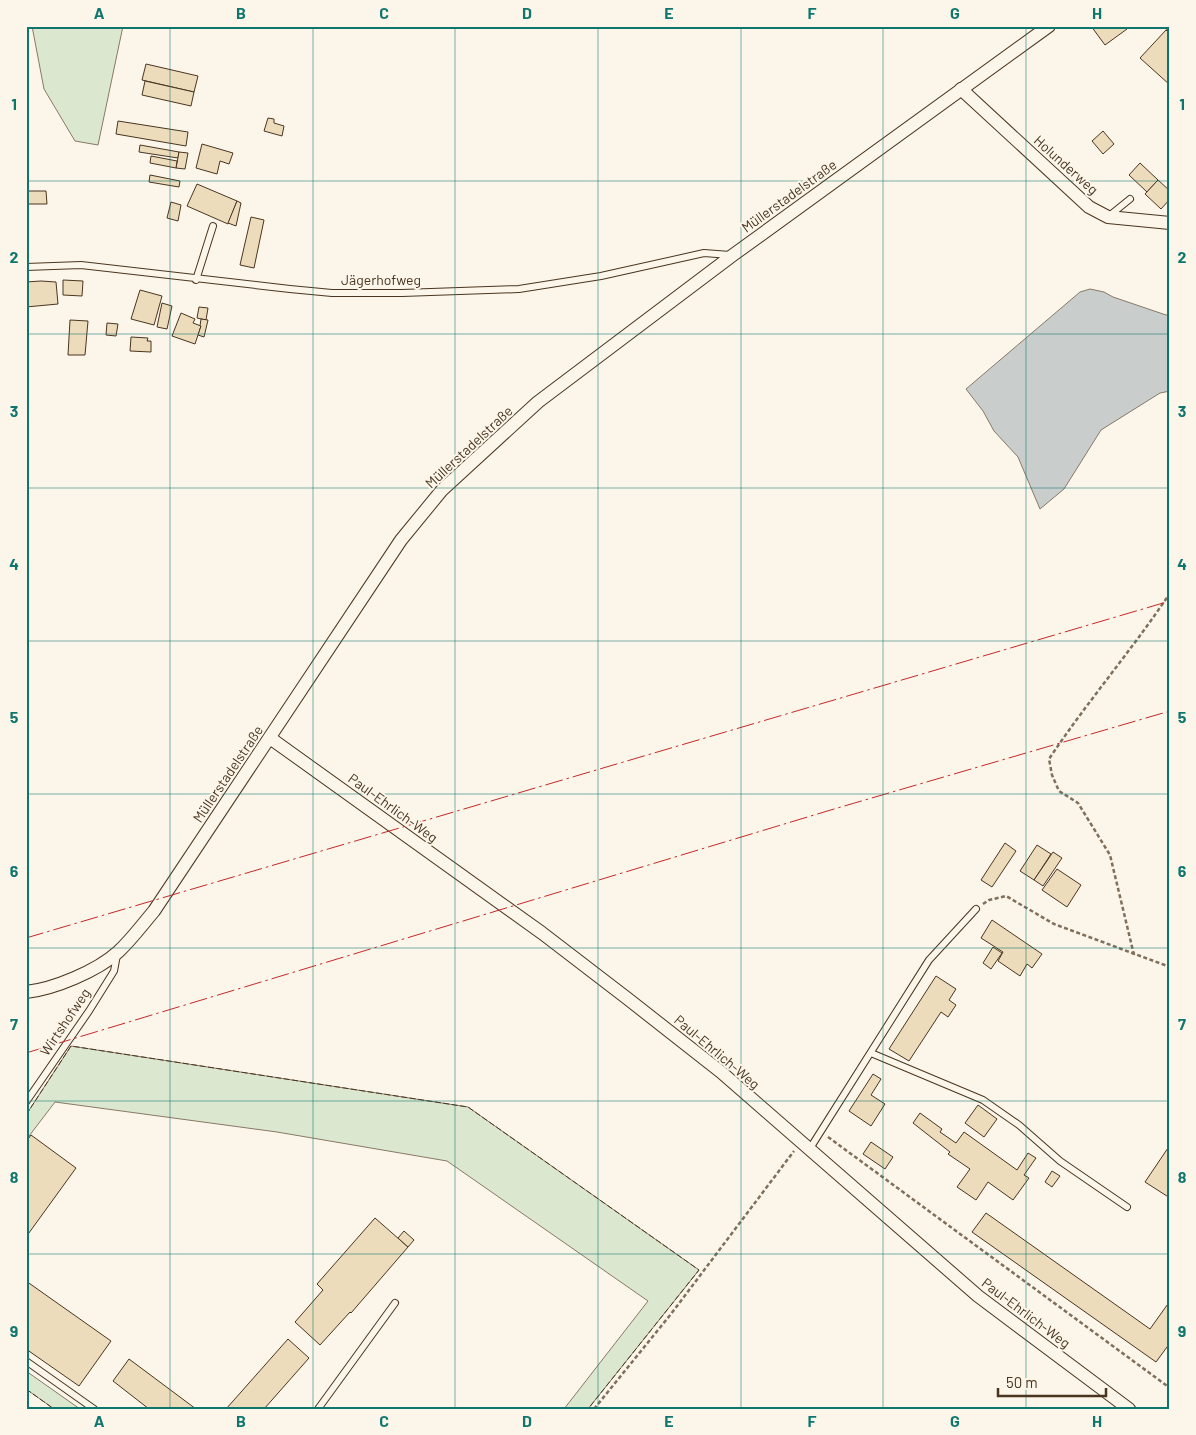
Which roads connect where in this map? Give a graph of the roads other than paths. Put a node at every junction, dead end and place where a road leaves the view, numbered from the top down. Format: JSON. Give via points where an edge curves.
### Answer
{"nodes":[{"id":1,"x":1049,"y":26,"type":"edge"},
{"id":2,"x":961,"y":89,"type":"junction"},
{"id":3,"x":1130,"y":199,"type":"dead end"},
{"id":4,"x":1108,"y":217,"type":"junction"},
{"id":5,"x":1170,"y":223,"type":"edge"},
{"id":6,"x":213,"y":226,"type":"dead end"},
{"id":7,"x":733,"y":255,"type":"junction"},
{"id":8,"x":26,"y":267,"type":"edge"},
{"id":9,"x":196,"y":280,"type":"junction"},
{"id":10,"x":270,"y":738,"type":"junction"},
{"id":11,"x":976,"y":909,"type":"road end"},
{"id":12,"x":117,"y":953,"type":"junction"},
{"id":13,"x":26,"y":992,"type":"edge"},
{"id":14,"x":871,"y":1053,"type":"junction"},
{"id":15,"x":26,"y":1102,"type":"edge"},
{"id":16,"x":801,"y":1148,"type":"junction"},
{"id":17,"x":1127,"y":1207,"type":"dead end"},
{"id":18,"x":395,"y":1303,"type":"dead end"},
{"id":19,"x":26,"y":1361,"type":"edge"},
{"id":20,"x":94,"y":1409,"type":"edge"},
{"id":21,"x":318,"y":1409,"type":"edge"},
{"id":22,"x":1129,"y":1409,"type":"edge"}],
"edges":[{"from":1,"to":2,"type":"street","name":"Müllerstadelstraße"},
{"from":2,"to":4,"type":"street","name":"Holunderweg","via":[[1089,207]]},
{"from":2,"to":7,"type":"street","name":"Müllerstadelstraße"},
{"from":3,"to":4,"type":"lane"},
{"from":4,"to":5,"type":"street","name":"Holunderweg"},
{"from":6,"to":9,"type":"lane"},
{"from":7,"to":9,"type":"lane","name":"Jägerhofweg","via":[[704,253],[583,279],[519,289],[469,292],[332,293]]},
{"from":7,"to":10,"type":"street","name":"Müllerstadelstraße","via":[[538,402],[442,490],[401,540]]},
{"from":8,"to":9,"type":"lane","name":"Jägerhofweg","via":[[81,265]]},
{"from":10,"to":12,"type":"street","name":"Müllerstadelstraße","via":[[154,911]]},
{"from":10,"to":16,"type":"street","name":"Paul-Ehrlich-Weg","via":[[628,998],[721,1072]]},
{"from":11,"to":14,"type":"lane","via":[[929,960]]},
{"from":12,"to":13,"type":"street","name":"Müllerstadelstraße","via":[[65,982]]},
{"from":12,"to":15,"type":"lane","name":"Wirtshofweg","via":[[114,971]]},
{"from":14,"to":16,"type":"lane","via":[[821,1132]]},
{"from":14,"to":17,"type":"lane","via":[[983,1100],[1019,1125],[1060,1161]]},
{"from":16,"to":22,"type":"street","name":"Paul-Ehrlich-Weg","via":[[978,1296]]},
{"from":18,"to":21,"type":"lane"},
{"from":19,"to":20,"type":"lane"}]}
